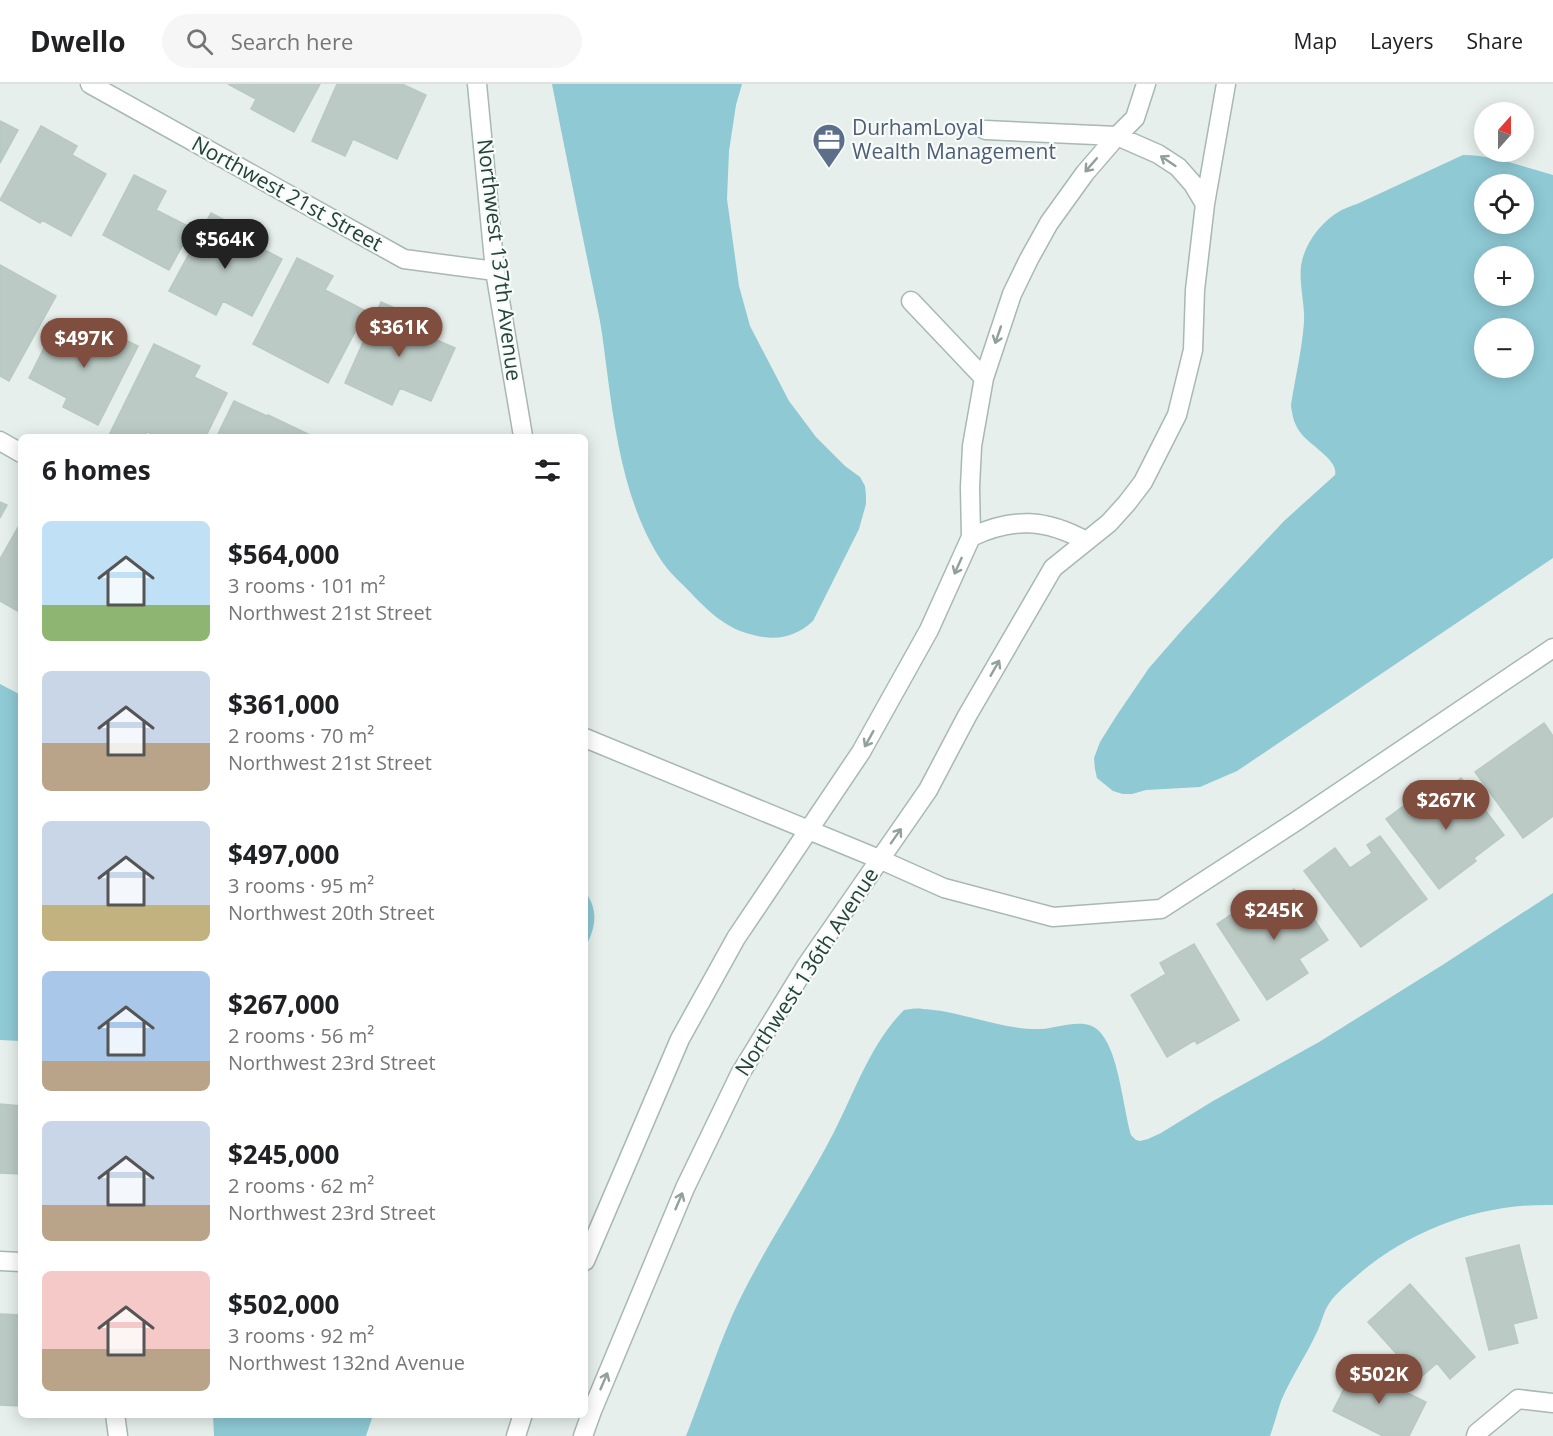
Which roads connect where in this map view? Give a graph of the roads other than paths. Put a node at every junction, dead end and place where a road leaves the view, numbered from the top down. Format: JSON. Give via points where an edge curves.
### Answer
{"nodes":[{"id":1,"x":90,"y":84,"type":"edge"},
{"id":2,"x":477,"y":84,"type":"edge"},
{"id":3,"x":1146,"y":84,"type":"edge"},
{"id":4,"x":1226,"y":84,"type":"edge"},
{"id":5,"x":985,"y":130,"type":"dead end"},
{"id":6,"x":1117,"y":136,"type":"junction"},
{"id":7,"x":1205,"y":204,"type":"junction"},
{"id":8,"x":495,"y":271,"type":"junction"},
{"id":9,"x":911,"y":301,"type":"dead end"},
{"id":10,"x":984,"y":378,"type":"junction"},
{"id":11,"x":523,"y":434,"type":"edge"},
{"id":12,"x":0,"y":441,"type":"edge"},
{"id":13,"x":18,"y":451,"type":"edge"},
{"id":14,"x":971,"y":537,"type":"junction"},
{"id":15,"x":1086,"y":541,"type":"junction"},
{"id":16,"x":1553,"y":648,"type":"edge"},
{"id":17,"x":588,"y":739,"type":"edge"},
{"id":18,"x":809,"y":831,"type":"junction"},
{"id":19,"x":879,"y":859,"type":"junction"},
{"id":20,"x":588,"y":1254,"type":"edge"},
{"id":21,"x":0,"y":1261,"type":"edge"},
{"id":22,"x":18,"y":1262,"type":"edge"},
{"id":23,"x":1553,"y":1403,"type":"edge"},
{"id":24,"x":116,"y":1418,"type":"edge"},
{"id":25,"x":521,"y":1418,"type":"edge"},
{"id":26,"x":1477,"y":1434,"type":"edge"},
{"id":27,"x":118,"y":1436,"type":"edge"},
{"id":28,"x":516,"y":1436,"type":"edge"},
{"id":29,"x":584,"y":1436,"type":"edge"}],
"edges":[{"from":1,"to":8,"type":"street","name":"Northwest 21st Street","via":[[404,260]]},
{"from":2,"to":8,"type":"street","name":"Northwest 137th Avenue"},
{"from":3,"to":6,"type":"street","via":[[1135,118]]},
{"from":4,"to":7,"type":"street","name":"Northwest 136th Avenue"},
{"from":5,"to":6,"type":"street"},
{"from":7,"to":6,"type":"street","one_way":true,"via":[[1178,167]]},
{"from":6,"to":10,"type":"street","one_way":true,"via":[[1049,223],[1029,259],[1012,294]]},
{"from":7,"to":15,"type":"street","name":"Northwest 136th Avenue","via":[[1193,350],[1177,415],[1143,482],[1108,523]]},
{"from":8,"to":11,"type":"street","name":"Northwest 137th Avenue"},
{"from":9,"to":10,"type":"street"},
{"from":10,"to":14,"type":"street","via":[[972,446]]},
{"from":12,"to":13,"type":"street"},
{"from":14,"to":15,"type":"street","via":[[987,529],[1021,523],[1055,526]]},
{"from":14,"to":18,"type":"street","one_way":true,"via":[[929,630],[861,752]]},
{"from":19,"to":15,"type":"street","name":"Northwest 136th Avenue","one_way":true,"via":[[928,790],[1053,568]]},
{"from":16,"to":19,"type":"street","via":[[1161,909],[1053,917],[944,888]]},
{"from":17,"to":18,"type":"street"},
{"from":18,"to":19,"type":"street"},
{"from":18,"to":20,"type":"street","via":[[736,938],[680,1039]]},
{"from":29,"to":19,"type":"street","name":"Northwest 136th Avenue","one_way":true,"via":[[685,1188],[740,1074],[806,966]]},
{"from":21,"to":22,"type":"street"},
{"from":23,"to":26,"type":"street","via":[[1518,1399]]},
{"from":24,"to":27,"type":"street"},
{"from":25,"to":28,"type":"street"}]}
